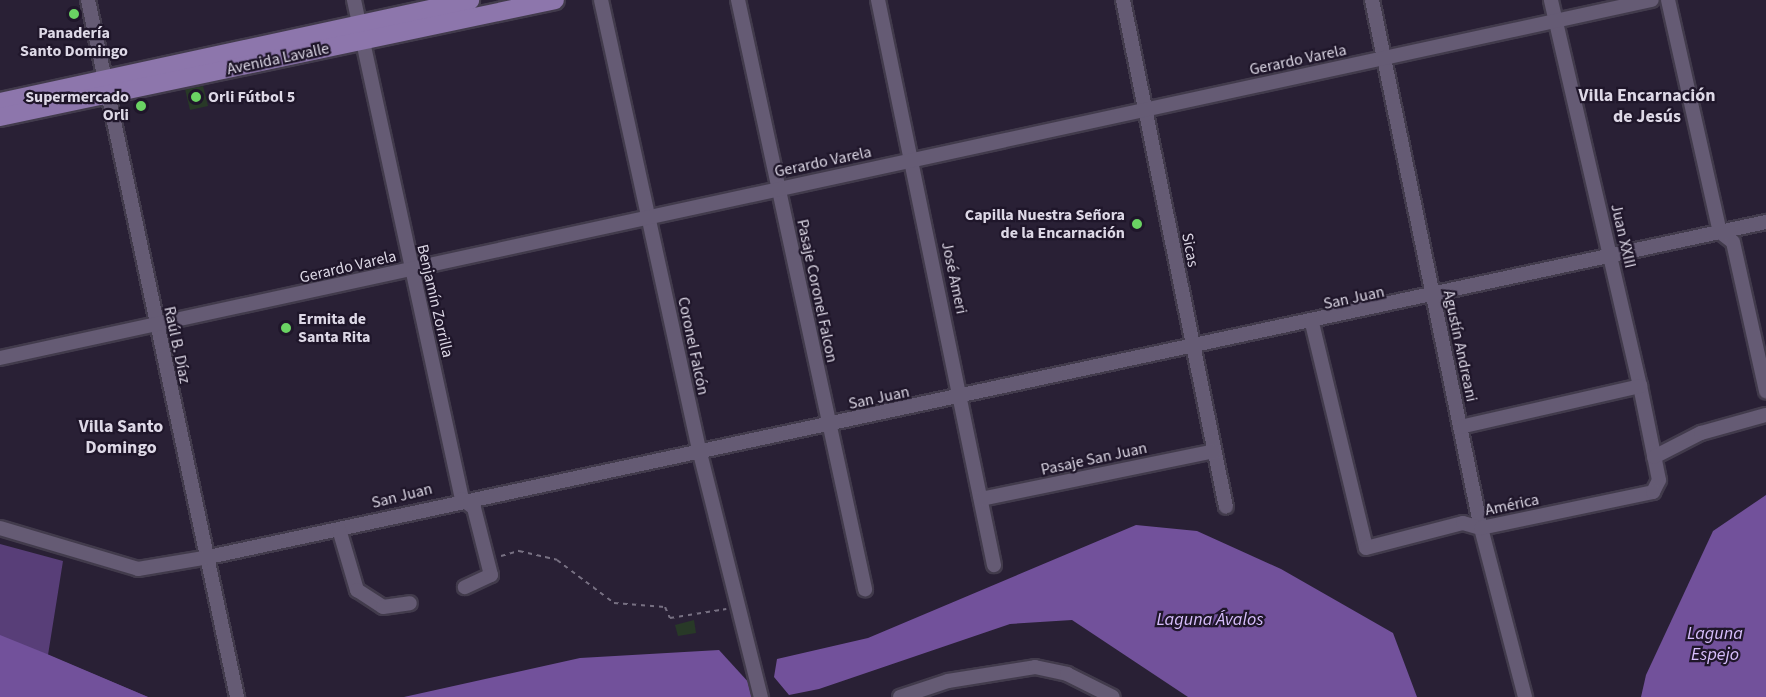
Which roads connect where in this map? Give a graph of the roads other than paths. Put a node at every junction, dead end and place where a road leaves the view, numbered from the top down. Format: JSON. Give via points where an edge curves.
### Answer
{"nodes":[{"id":1,"x":88,"y":0,"type":"edge"},
{"id":2,"x":354,"y":0,"type":"edge"},
{"id":3,"x":470,"y":0,"type":"edge"},
{"id":4,"x":555,"y":0,"type":"edge"},
{"id":5,"x":602,"y":0,"type":"edge"},
{"id":6,"x":738,"y":0,"type":"edge"},
{"id":7,"x":878,"y":0,"type":"edge"},
{"id":8,"x":1123,"y":0,"type":"edge"},
{"id":9,"x":1372,"y":0,"type":"edge"},
{"id":10,"x":1551,"y":0,"type":"edge"},
{"id":11,"x":1653,"y":0,"type":"edge"},
{"id":12,"x":1668,"y":0,"type":"edge"},
{"id":13,"x":1556,"y":21,"type":"junction"},
{"id":14,"x":359,"y":32,"type":"junction"},
{"id":15,"x":1386,"y":57,"type":"junction"},
{"id":16,"x":107,"y":87,"type":"junction"},
{"id":17,"x":0,"y":102,"type":"edge"},
{"id":18,"x":1145,"y":110,"type":"junction"},
{"id":19,"x":0,"y":117,"type":"edge"},
{"id":20,"x":912,"y":161,"type":"junction"},
{"id":21,"x":778,"y":188,"type":"junction"},
{"id":22,"x":647,"y":217,"type":"junction"},
{"id":23,"x":1766,"y":222,"type":"edge"},
{"id":24,"x":1720,"y":232,"type":"junction"},
{"id":25,"x":1611,"y":257,"type":"junction"},
{"id":26,"x":411,"y":269,"type":"junction"},
{"id":27,"x":1432,"y":298,"type":"junction"},
{"id":28,"x":1312,"y":323,"type":"junction"},
{"id":29,"x":157,"y":327,"type":"junction"},
{"id":30,"x":1193,"y":349,"type":"junction"},
{"id":31,"x":0,"y":358,"type":"edge"},
{"id":32,"x":1640,"y":386,"type":"junction"},
{"id":33,"x":1766,"y":391,"type":"edge"},
{"id":34,"x":963,"y":398,"type":"junction"},
{"id":35,"x":1766,"y":414,"type":"edge"},
{"id":36,"x":828,"y":425,"type":"junction"},
{"id":37,"x":1460,"y":427,"type":"junction"},
{"id":38,"x":1214,"y":451,"type":"junction"},
{"id":39,"x":700,"y":453,"type":"junction"},
{"id":40,"x":1654,"y":457,"type":"junction"},
{"id":41,"x":1659,"y":480,"type":"joint"},
{"id":42,"x":462,"y":499,"type":"junction"},
{"id":43,"x":981,"y":499,"type":"junction"},
{"id":44,"x":1226,"y":507,"type":"dead end"},
{"id":45,"x":0,"y":528,"type":"edge"},
{"id":46,"x":1481,"y":528,"type":"junction"},
{"id":47,"x":339,"y":529,"type":"junction"},
{"id":48,"x":204,"y":558,"type":"junction"},
{"id":49,"x":994,"y":565,"type":"dead end"},
{"id":50,"x":465,"y":587,"type":"dead end"},
{"id":51,"x":865,"y":589,"type":"dead end"},
{"id":52,"x":410,"y":603,"type":"dead end"},
{"id":53,"x":237,"y":697,"type":"edge"},
{"id":54,"x":761,"y":697,"type":"edge"},
{"id":55,"x":900,"y":697,"type":"edge"},
{"id":56,"x":1113,"y":697,"type":"edge"},
{"id":57,"x":1525,"y":697,"type":"edge"}],
"edges":[{"from":1,"to":16,"type":"street","name":"Raúl B. Díaz"},
{"from":2,"to":14,"type":"street","name":"Benjamín Zorrilla"},
{"from":3,"to":14,"type":"main road","name":"Avenida Lavalle"},
{"from":4,"to":14,"type":"main road","name":"Avenida Lavalle"},
{"from":5,"to":22,"type":"street","name":"Coronel Falcón"},
{"from":6,"to":21,"type":"street","name":"Pasaje Coronel Falcon"},
{"from":7,"to":20,"type":"street","name":"José Ameri"},
{"from":8,"to":18,"type":"street","name":"Sicas"},
{"from":9,"to":15,"type":"street","name":"Agustín Andreani"},
{"from":10,"to":13,"type":"street","name":"Juan XXIII"},
{"from":11,"to":13,"type":"street","name":"Gerardo Varela"},
{"from":12,"to":24,"type":"street"},
{"from":13,"to":15,"type":"street","name":"Gerardo Varela"},
{"from":13,"to":25,"type":"street","name":"Juan XXIII"},
{"from":14,"to":16,"type":"main road","name":"Avenida Lavalle"},
{"from":14,"to":26,"type":"street","name":"Benjamín Zorrilla"},
{"from":15,"to":18,"type":"street","name":"Gerardo Varela"},
{"from":15,"to":27,"type":"street","name":"Agustín Andreani"},
{"from":16,"to":17,"type":"main road","name":"Avenida Lavalle"},
{"from":16,"to":19,"type":"main road","name":"Avenida Lavalle"},
{"from":16,"to":29,"type":"street","name":"Raúl B. Díaz"},
{"from":18,"to":20,"type":"street","name":"Gerardo Varela"},
{"from":18,"to":30,"type":"street","name":"Sicas"},
{"from":20,"to":21,"type":"street","name":"Gerardo Varela"},
{"from":20,"to":34,"type":"street","name":"José Ameri"},
{"from":21,"to":22,"type":"street","name":"Gerardo Varela"},
{"from":21,"to":36,"type":"street","name":"Pasaje Coronel Falcon"},
{"from":22,"to":26,"type":"street","name":"Gerardo Varela"},
{"from":22,"to":39,"type":"street","name":"Coronel Falcón"},
{"from":23,"to":24,"type":"street","name":"San Juan"},
{"from":24,"to":25,"type":"street","name":"San Juan"},
{"from":24,"to":33,"type":"street","via":[[1733,242]]},
{"from":25,"to":27,"type":"street","name":"San Juan"},
{"from":25,"to":32,"type":"street","name":"Juan XXIII"},
{"from":26,"to":29,"type":"street","name":"Gerardo Varela"},
{"from":26,"to":42,"type":"street","name":"Benjamín Zorrilla"},
{"from":27,"to":28,"type":"street","name":"San Juan"},
{"from":27,"to":37,"type":"street","name":"Agustín Andreani"},
{"from":28,"to":30,"type":"street","name":"San Juan"},
{"from":28,"to":46,"type":"street","name":"América","via":[[1366,548],[1463,524]]},
{"from":29,"to":31,"type":"street","name":"Gerardo Varela"},
{"from":29,"to":48,"type":"street","name":"Raúl B. Díaz"},
{"from":30,"to":34,"type":"street","name":"San Juan"},
{"from":30,"to":38,"type":"street","name":"Sicas"},
{"from":32,"to":37,"type":"street"},
{"from":32,"to":40,"type":"street","name":"Juan XXIII"},
{"from":34,"to":36,"type":"street","name":"San Juan"},
{"from":34,"to":43,"type":"street","name":"José Ameri"},
{"from":35,"to":40,"type":"street","via":[[1701,433]]},
{"from":36,"to":39,"type":"street","name":"San Juan"},
{"from":36,"to":51,"type":"street","name":"Pasaje Coronel Falcon"},
{"from":37,"to":46,"type":"street","name":"Agustín Andreani"},
{"from":38,"to":43,"type":"street","name":"Pasaje San Juan"},
{"from":38,"to":44,"type":"street","name":"Sicas"},
{"from":39,"to":42,"type":"street","name":"San Juan"},
{"from":39,"to":54,"type":"street","name":"Coronel Falcón"},
{"from":40,"to":41,"type":"street","name":"Juan XXIII"},
{"from":41,"to":46,"type":"street","name":"América","via":[[1653,492]]},
{"from":42,"to":47,"type":"street","name":"San Juan"},
{"from":42,"to":50,"type":"street","name":"Benjamín Zorrilla","via":[[474,508],[491,575]]},
{"from":43,"to":49,"type":"street","name":"José Ameri"},
{"from":45,"to":48,"type":"street","name":"San Juan","via":[[138,569]]},
{"from":46,"to":57,"type":"street","name":"Agustín Andreani"},
{"from":47,"to":48,"type":"street","name":"San Juan"},
{"from":47,"to":52,"type":"street","via":[[357,590],[383,607]]},
{"from":48,"to":53,"type":"street","name":"Raúl B. Díaz"},
{"from":55,"to":56,"type":"street","via":[[948,681],[1035,666],[1067,674]]}]}
